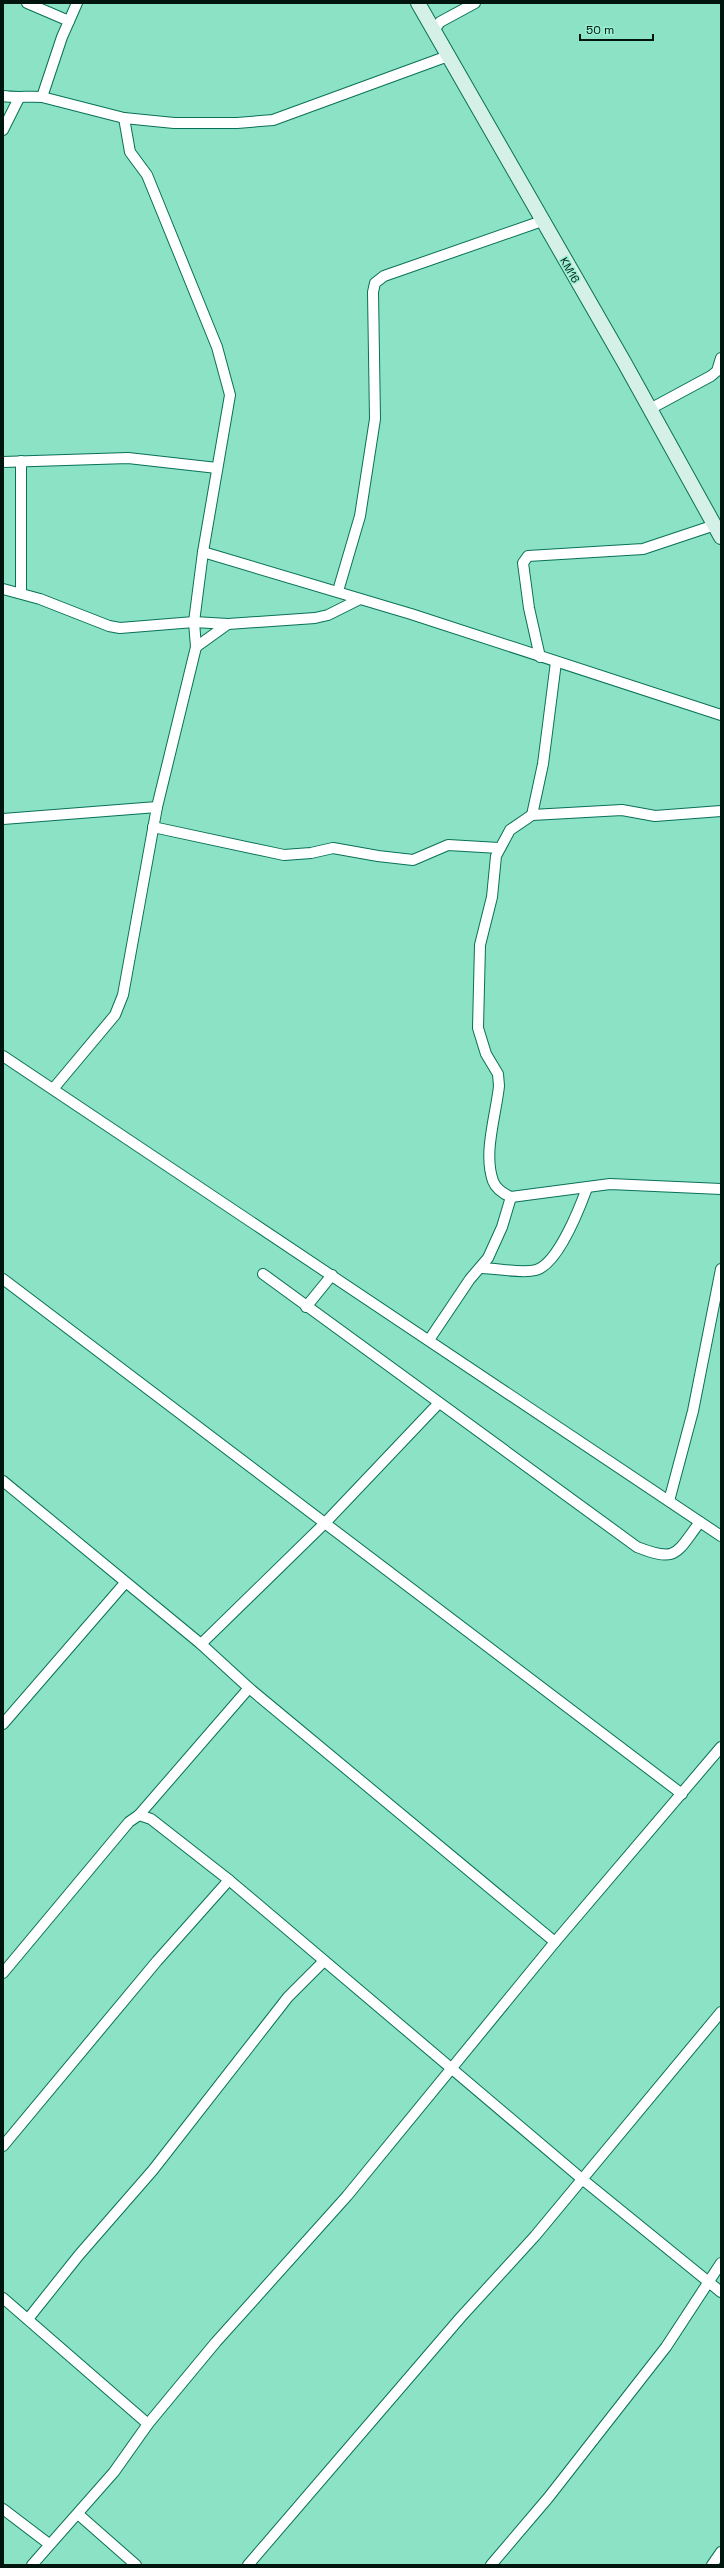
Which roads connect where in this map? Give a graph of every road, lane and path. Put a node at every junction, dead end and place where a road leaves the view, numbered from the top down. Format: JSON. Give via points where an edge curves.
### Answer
{"nodes":[{"id":1,"x":26,"y":3,"type":"edge"},
{"id":2,"x":77,"y":3,"type":"edge"},
{"id":3,"x":418,"y":3,"type":"edge"},
{"id":4,"x":475,"y":3,"type":"edge"},
{"id":5,"x":69,"y":21,"type":"junction"},
{"id":6,"x":433,"y":32,"type":"junction"},
{"id":7,"x":448,"y":56,"type":"junction"},
{"id":8,"x":3,"y":96,"type":"edge"},
{"id":9,"x":42,"y":97,"type":"junction"},
{"id":10,"x":20,"y":98,"type":"junction"},
{"id":11,"x":124,"y":118,"type":"junction"},
{"id":12,"x":3,"y":130,"type":"edge"},
{"id":13,"x":542,"y":221,"type":"junction"},
{"id":14,"x":721,"y":358,"type":"edge"},
{"id":15,"x":650,"y":409,"type":"junction"},
{"id":16,"x":21,"y":461,"type":"junction"},
{"id":17,"x":3,"y":462,"type":"edge"},
{"id":18,"x":217,"y":468,"type":"junction"},
{"id":19,"x":718,"y":531,"type":"edge"},
{"id":20,"x":203,"y":552,"type":"junction"},
{"id":21,"x":3,"y":589,"type":"edge"},
{"id":22,"x":21,"y":592,"type":"junction"},
{"id":23,"x":338,"y":592,"type":"junction"},
{"id":24,"x":360,"y":599,"type":"junction"},
{"id":25,"x":194,"y":622,"type":"junction"},
{"id":26,"x":228,"y":624,"type":"junction"},
{"id":27,"x":196,"y":647,"type":"junction"},
{"id":28,"x":540,"y":657,"type":"junction"},
{"id":29,"x":556,"y":662,"type":"junction"},
{"id":30,"x":721,"y":715,"type":"edge"},
{"id":31,"x":157,"y":807,"type":"junction"},
{"id":32,"x":721,"y":811,"type":"edge"},
{"id":33,"x":532,"y":815,"type":"junction"},
{"id":34,"x":3,"y":820,"type":"edge"},
{"id":35,"x":153,"y":826,"type":"junction"},
{"id":36,"x":499,"y":848,"type":"junction"},
{"id":37,"x":3,"y":1056,"type":"edge"},
{"id":38,"x":53,"y":1089,"type":"junction"},
{"id":39,"x":588,"y":1188,"type":"junction"},
{"id":40,"x":721,"y":1189,"type":"edge"},
{"id":41,"x":511,"y":1197,"type":"junction"},
{"id":42,"x":481,"y":1268,"type":"junction"},
{"id":43,"x":721,"y":1269,"type":"edge"},
{"id":44,"x":263,"y":1274,"type":"dead end"},
{"id":45,"x":332,"y":1275,"type":"junction"},
{"id":46,"x":3,"y":1278,"type":"edge"},
{"id":47,"x":306,"y":1307,"type":"junction"},
{"id":48,"x":429,"y":1340,"type":"junction"},
{"id":49,"x":438,"y":1404,"type":"junction"},
{"id":50,"x":3,"y":1481,"type":"edge"},
{"id":51,"x":669,"y":1501,"type":"junction"},
{"id":52,"x":700,"y":1522,"type":"junction"},
{"id":53,"x":325,"y":1523,"type":"junction"},
{"id":54,"x":721,"y":1536,"type":"edge"},
{"id":55,"x":125,"y":1583,"type":"junction"},
{"id":56,"x":201,"y":1644,"type":"junction"},
{"id":57,"x":249,"y":1688,"type":"junction"},
{"id":58,"x":3,"y":1724,"type":"edge"},
{"id":59,"x":721,"y":1747,"type":"edge"},
{"id":60,"x":682,"y":1794,"type":"junction"},
{"id":61,"x":139,"y":1815,"type":"junction"},
{"id":62,"x":229,"y":1880,"type":"junction"},
{"id":63,"x":555,"y":1942,"type":"junction"},
{"id":64,"x":324,"y":1961,"type":"junction"},
{"id":65,"x":3,"y":1973,"type":"edge"},
{"id":66,"x":721,"y":2012,"type":"edge"},
{"id":67,"x":452,"y":2070,"type":"junction"},
{"id":68,"x":3,"y":2146,"type":"edge"},
{"id":69,"x":582,"y":2179,"type":"junction"},
{"id":70,"x":721,"y":2263,"type":"edge"},
{"id":71,"x":709,"y":2282,"type":"junction"},
{"id":72,"x":721,"y":2292,"type":"edge"},
{"id":73,"x":3,"y":2298,"type":"edge"},
{"id":74,"x":28,"y":2319,"type":"junction"},
{"id":75,"x":148,"y":2424,"type":"junction"},
{"id":76,"x":3,"y":2509,"type":"edge"},
{"id":77,"x":78,"y":2514,"type":"junction"},
{"id":78,"x":50,"y":2544,"type":"junction"},
{"id":79,"x":721,"y":2552,"type":"edge"},
{"id":80,"x":32,"y":2565,"type":"edge"},
{"id":81,"x":136,"y":2565,"type":"edge"},
{"id":82,"x":248,"y":2565,"type":"edge"},
{"id":83,"x":491,"y":2565,"type":"edge"},
{"id":84,"x":712,"y":2565,"type":"edge"}],
"edges":[{"from":1,"to":5,"type":"street"},
{"from":2,"to":5,"type":"street"},
{"from":3,"to":6,"type":"street","name":"KM16"},
{"from":4,"to":6,"type":"street","via":[[440,22]]},
{"from":5,"to":9,"type":"street"},
{"from":6,"to":7,"type":"street","name":"KM16"},
{"from":7,"to":11,"type":"street","via":[[273,120],[210,124]]},
{"from":7,"to":13,"type":"street","name":"KM16"},
{"from":8,"to":10,"type":"street"},
{"from":9,"to":10,"type":"street"},
{"from":9,"to":11,"type":"street"},
{"from":10,"to":12,"type":"street"},
{"from":11,"to":18,"type":"street","via":[[130,152],[147,175],[156,196],[217,347],[227,382],[229,407]]},
{"from":13,"to":15,"type":"street","name":"KM16"},
{"from":13,"to":23,"type":"street","via":[[384,276],[375,283],[375,419],[360,516]]},
{"from":14,"to":15,"type":"street","via":[[717,371],[711,376]]},
{"from":15,"to":19,"type":"street","name":"KM16"},
{"from":16,"to":17,"type":"street"},
{"from":16,"to":18,"type":"street","via":[[128,458]]},
{"from":16,"to":22,"type":"street"},
{"from":18,"to":20,"type":"street"},
{"from":19,"to":28,"type":"street","via":[[643,548],[528,556],[523,563],[529,608]]},
{"from":20,"to":23,"type":"street"},
{"from":20,"to":25,"type":"street"},
{"from":21,"to":22,"type":"street"},
{"from":22,"to":25,"type":"street","via":[[108,626],[142,627]]},
{"from":23,"to":24,"type":"street"},
{"from":24,"to":26,"type":"street","via":[[323,617]]},
{"from":24,"to":28,"type":"street"},
{"from":25,"to":26,"type":"street"},
{"from":25,"to":27,"type":"street"},
{"from":26,"to":27,"type":"street"},
{"from":27,"to":31,"type":"street"},
{"from":28,"to":29,"type":"street"},
{"from":29,"to":30,"type":"street"},
{"from":29,"to":33,"type":"street","via":[[544,764]]},
{"from":31,"to":34,"type":"street"},
{"from":31,"to":35,"type":"street"},
{"from":32,"to":33,"type":"street","via":[[656,816],[614,810]]},
{"from":33,"to":36,"type":"street","via":[[510,830]]},
{"from":35,"to":36,"type":"street","via":[[284,855],[332,848],[413,860],[448,845]]},
{"from":35,"to":38,"type":"street","via":[[120,1006]]},
{"from":36,"to":41,"type":"street","via":[[489,912],[480,945],[478,1028],[486,1054],[498,1074],[499,1086],[491,1143],[491,1172],[498,1189]]},
{"from":37,"to":38,"type":"street"},
{"from":38,"to":45,"type":"street"},
{"from":39,"to":40,"type":"street","via":[[610,1184]]},
{"from":39,"to":41,"type":"street"},
{"from":39,"to":42,"type":"street","via":[[566,1237],[539,1269],[529,1271]]},
{"from":41,"to":42,"type":"street","via":[[493,1248]]},
{"from":42,"to":48,"type":"street","via":[[470,1279]]},
{"from":43,"to":51,"type":"street","via":[[693,1411]]},
{"from":44,"to":47,"type":"street"},
{"from":45,"to":47,"type":"street"},
{"from":45,"to":48,"type":"street"},
{"from":46,"to":53,"type":"street"},
{"from":47,"to":49,"type":"street"},
{"from":48,"to":51,"type":"street"},
{"from":49,"to":52,"type":"street","via":[[637,1547],[663,1556],[673,1554]]},
{"from":49,"to":53,"type":"street"},
{"from":50,"to":55,"type":"street"},
{"from":51,"to":52,"type":"street"},
{"from":52,"to":54,"type":"street"},
{"from":53,"to":56,"type":"street"},
{"from":53,"to":60,"type":"street"},
{"from":55,"to":56,"type":"street"},
{"from":55,"to":58,"type":"street"},
{"from":56,"to":57,"type":"street"},
{"from":57,"to":61,"type":"street"},
{"from":57,"to":63,"type":"street"},
{"from":59,"to":60,"type":"street"},
{"from":60,"to":63,"type":"street"},
{"from":61,"to":62,"type":"street","via":[[151,1819]]},
{"from":61,"to":65,"type":"street","via":[[129,1822]]},
{"from":62,"to":64,"type":"street"},
{"from":62,"to":68,"type":"street","via":[[157,1961]]},
{"from":63,"to":67,"type":"street"},
{"from":64,"to":67,"type":"street"},
{"from":64,"to":74,"type":"street","via":[[288,1997],[154,2170],[79,2255]]},
{"from":66,"to":69,"type":"street"},
{"from":67,"to":69,"type":"street"},
{"from":67,"to":75,"type":"street","via":[[342,2202],[216,2342]]},
{"from":69,"to":71,"type":"street"},
{"from":69,"to":82,"type":"street"},
{"from":70,"to":71,"type":"street"},
{"from":71,"to":72,"type":"street"},
{"from":71,"to":83,"type":"street","via":[[666,2347],[548,2498]]},
{"from":73,"to":74,"type":"street"},
{"from":74,"to":75,"type":"street"},
{"from":75,"to":77,"type":"street","via":[[114,2472]]},
{"from":76,"to":78,"type":"street"},
{"from":77,"to":78,"type":"street"},
{"from":77,"to":81,"type":"street"},
{"from":78,"to":80,"type":"street"},
{"from":79,"to":84,"type":"street"}]}
